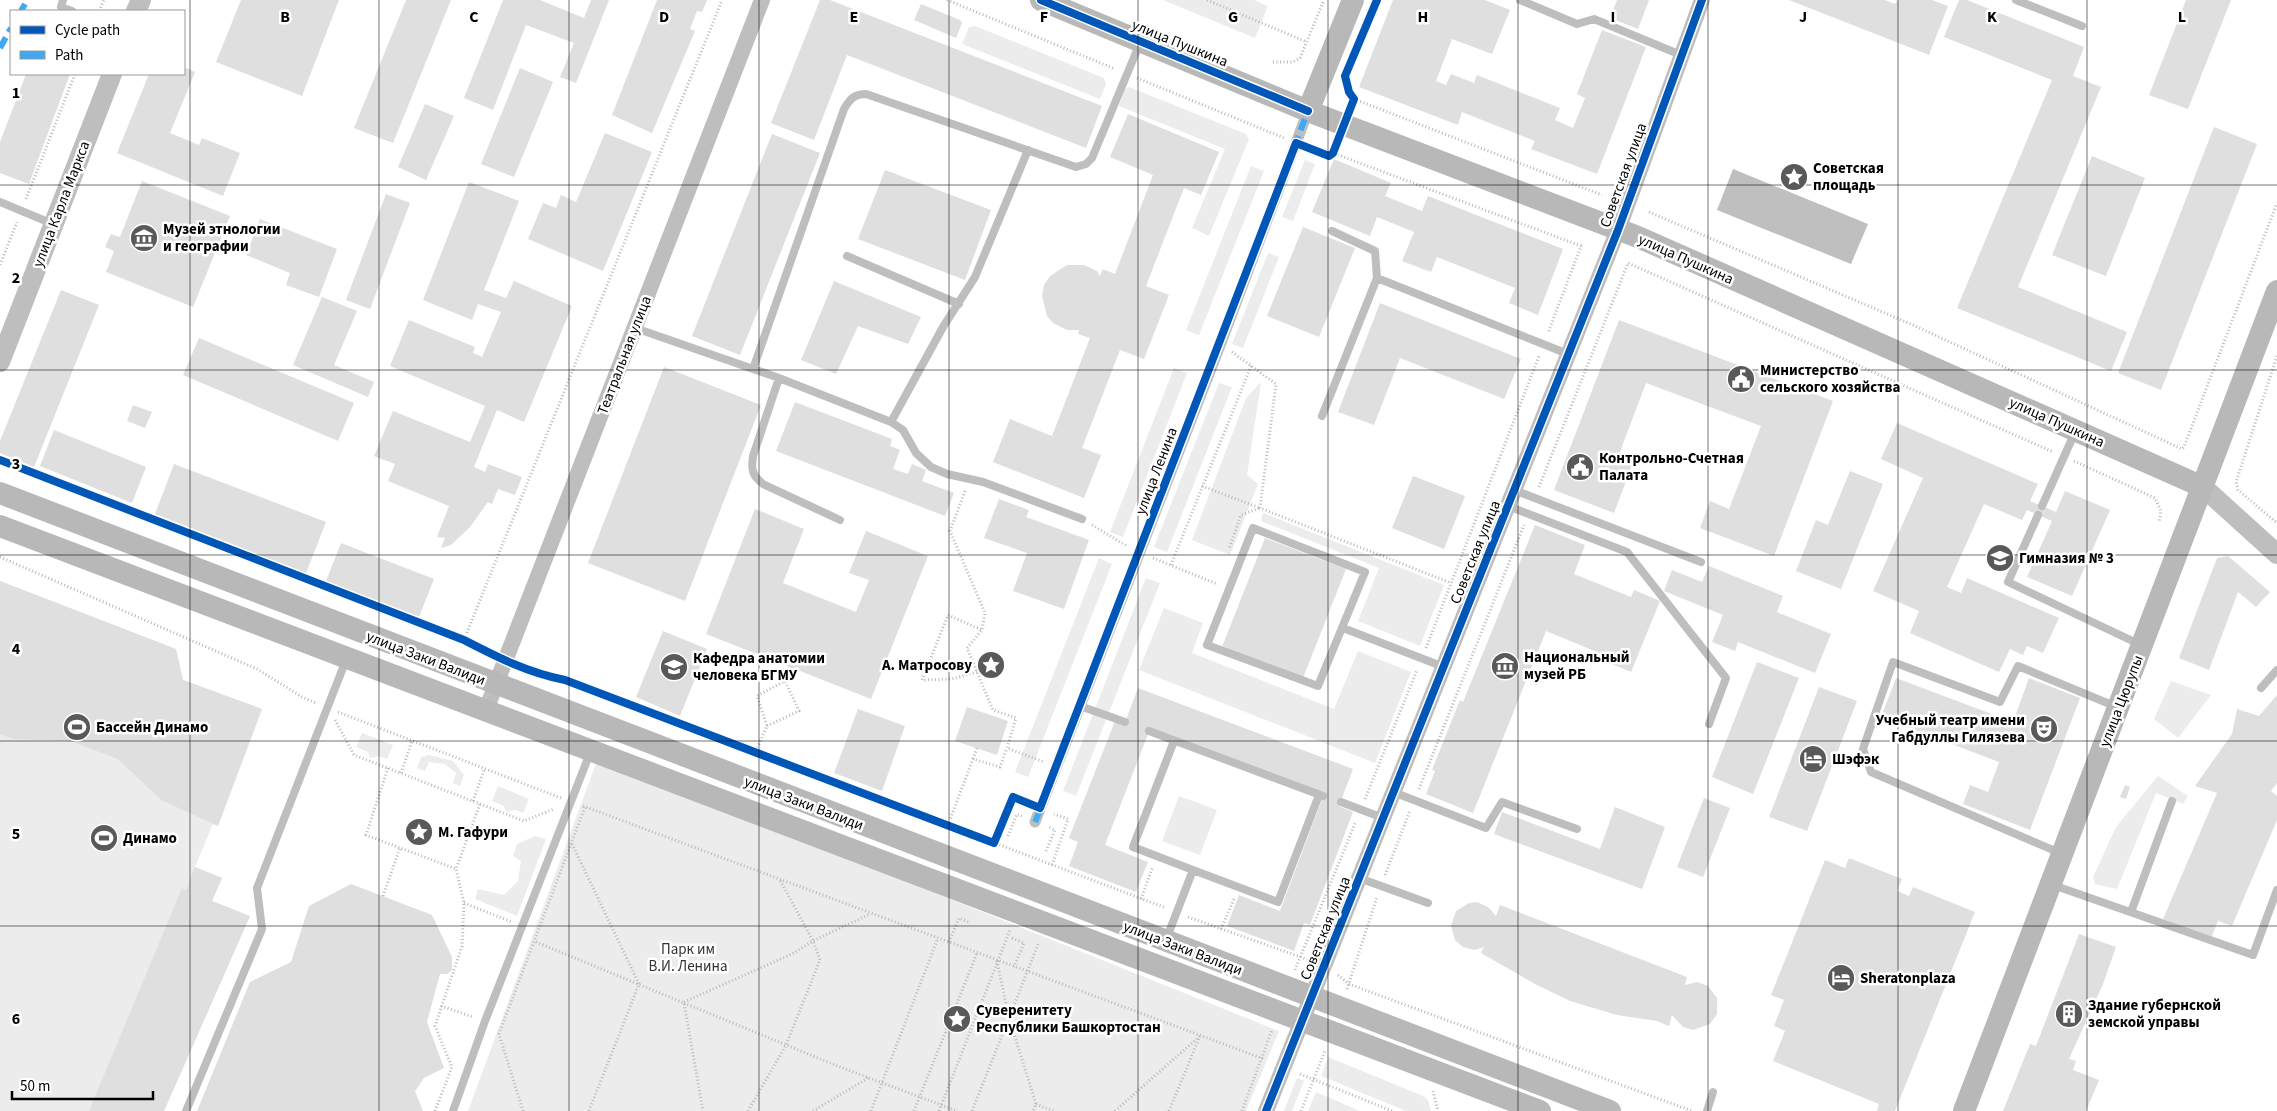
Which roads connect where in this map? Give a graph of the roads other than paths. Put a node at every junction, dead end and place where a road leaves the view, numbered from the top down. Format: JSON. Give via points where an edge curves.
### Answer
{"nodes":[{"id":1,"x":64,"y":0,"type":"edge"},
{"id":2,"x":762,"y":0,"type":"edge"},
{"id":3,"x":1041,"y":0,"type":"edge"},
{"id":4,"x":1353,"y":0,"type":"edge"},
{"id":5,"x":1520,"y":0,"type":"edge"},
{"id":6,"x":1702,"y":0,"type":"edge"},
{"id":7,"x":2016,"y":0,"type":"edge"},
{"id":8,"x":69,"y":10,"type":"edge"},
{"id":9,"x":2082,"y":26,"type":"dead end"},
{"id":10,"x":1141,"y":41,"type":"junction"},
{"id":11,"x":1681,"y":55,"type":"junction"},
{"id":12,"x":112,"y":75,"type":"edge"},
{"id":13,"x":1308,"y":110,"type":"junction"},
{"id":14,"x":1028,"y":150,"type":"junction"},
{"id":15,"x":0,"y":202,"type":"edge"},
{"id":16,"x":53,"y":224,"type":"junction"},
{"id":17,"x":1618,"y":230,"type":"junction"},
{"id":18,"x":1332,"y":231,"type":"dead end"},
{"id":19,"x":847,"y":256,"type":"dead end"},
{"id":20,"x":1377,"y":278,"type":"junction"},
{"id":21,"x":2277,"y":290,"type":"edge"},
{"id":22,"x":959,"y":304,"type":"junction"},
{"id":23,"x":635,"y":328,"type":"junction"},
{"id":24,"x":1568,"y":354,"type":"junction"},
{"id":25,"x":0,"y":362,"type":"edge"},
{"id":26,"x":752,"y":369,"type":"junction"},
{"id":27,"x":779,"y":378,"type":"junction"},
{"id":28,"x":1322,"y":416,"type":"dead end"},
{"id":29,"x":891,"y":422,"type":"junction"},
{"id":30,"x":2076,"y":430,"type":"junction"},
{"id":31,"x":2203,"y":487,"type":"junction"},
{"id":32,"x":1514,"y":490,"type":"junction"},
{"id":33,"x":0,"y":493,"type":"edge"},
{"id":34,"x":1508,"y":506,"type":"junction"},
{"id":35,"x":2042,"y":506,"type":"dead end"},
{"id":36,"x":2038,"y":515,"type":"dead end"},
{"id":37,"x":1082,"y":519,"type":"road end"},
{"id":38,"x":840,"y":520,"type":"dead end"},
{"id":39,"x":0,"y":526,"type":"edge"},
{"id":40,"x":2277,"y":554,"type":"edge"},
{"id":41,"x":1701,"y":562,"type":"dead end"},
{"id":42,"x":1342,"y":628,"type":"junction"},
{"id":43,"x":2142,"y":646,"type":"junction"},
{"id":44,"x":347,"y":658,"type":"junction"},
{"id":45,"x":1444,"y":667,"type":"junction"},
{"id":46,"x":2277,"y":670,"type":"edge"},
{"id":47,"x":496,"y":685,"type":"junction"},
{"id":48,"x":2261,"y":688,"type":"dead end"},
{"id":49,"x":1080,"y":706,"type":"junction"},
{"id":50,"x":2119,"y":708,"type":"junction"},
{"id":51,"x":486,"y":710,"type":"junction"},
{"id":52,"x":1124,"y":722,"type":"dead end"},
{"id":53,"x":1709,"y":724,"type":"dead end"},
{"id":54,"x":1149,"y":731,"type":"dead end"},
{"id":55,"x":1174,"y":741,"type":"junction"},
{"id":56,"x":591,"y":750,"type":"junction"},
{"id":57,"x":1393,"y":792,"type":"junction"},
{"id":58,"x":2172,"y":801,"type":"dead end"},
{"id":59,"x":1341,"y":802,"type":"dead end"},
{"id":60,"x":1383,"y":818,"type":"junction"},
{"id":61,"x":1035,"y":822,"type":"dead end"},
{"id":62,"x":1577,"y":829,"type":"dead end"},
{"id":63,"x":2062,"y":854,"type":"junction"},
{"id":64,"x":1193,"y":870,"type":"junction"},
{"id":65,"x":1359,"y":878,"type":"junction"},
{"id":66,"x":2051,"y":884,"type":"junction"},
{"id":67,"x":2277,"y":890,"type":"edge"},
{"id":68,"x":1428,"y":903,"type":"dead end"},
{"id":69,"x":2131,"y":912,"type":"junction"},
{"id":70,"x":1165,"y":942,"type":"junction"},
{"id":71,"x":1312,"y":998,"type":"junction"},
{"id":72,"x":1302,"y":1022,"type":"junction"},
{"id":73,"x":1713,"y":1092,"type":"dead end"},
{"id":74,"x":186,"y":1111,"type":"edge"},
{"id":75,"x":453,"y":1111,"type":"edge"},
{"id":76,"x":1266,"y":1111,"type":"edge"},
{"id":77,"x":1540,"y":1111,"type":"edge"},
{"id":78,"x":1610,"y":1111,"type":"edge"},
{"id":79,"x":1707,"y":1111,"type":"edge"},
{"id":80,"x":1964,"y":1111,"type":"edge"}],
"edges":[{"from":1,"to":8,"type":"lane","via":[[61,7]]},
{"from":2,"to":23,"type":"street","name":"Театральная улица"},
{"from":3,"to":10,"type":"main road","name":"улица Пушкина"},
{"from":4,"to":13,"type":"main road","name":"улица Ленина"},
{"from":5,"to":11,"type":"lane","via":[[1577,24],[1594,19]]},
{"from":6,"to":11,"type":"street","name":"Советская улица"},
{"from":7,"to":9,"type":"lane"},
{"from":10,"to":13,"type":"main road","name":"улица Пушкина"},
{"from":10,"to":14,"type":"lane","via":[[1092,158],[1086,164],[1076,167]]},
{"from":11,"to":17,"type":"street","name":"Советская улица"},
{"from":12,"to":16,"type":"street","name":"улица Карла Маркса"},
{"from":13,"to":17,"type":"main road","name":"улица Пушкина"},
{"from":13,"to":49,"type":"street","name":"улица Ленина"},
{"from":14,"to":22,"type":"lane","via":[[975,277]]},
{"from":14,"to":26,"type":"lane","via":[[866,94],[850,99]]},
{"from":15,"to":16,"type":"lane"},
{"from":16,"to":25,"type":"street","name":"улица Карла Маркса"},
{"from":17,"to":24,"type":"street","name":"Советская улица"},
{"from":17,"to":30,"type":"main road","name":"улица Пушкина"},
{"from":18,"to":20,"type":"lane","via":[[1375,251]]},
{"from":19,"to":22,"type":"lane"},
{"from":20,"to":24,"type":"lane"},
{"from":20,"to":28,"type":"lane"},
{"from":21,"to":31,"type":"main road","name":"улица Цюрупы"},
{"from":22,"to":29,"type":"lane"},
{"from":23,"to":26,"type":"lane"},
{"from":23,"to":47,"type":"street","name":"Театральная улица"},
{"from":24,"to":32,"type":"street","name":"Советская улица"},
{"from":26,"to":27,"type":"lane"},
{"from":27,"to":29,"type":"lane"},
{"from":27,"to":38,"type":"lane","via":[[753,456],[753,476],[763,484]]},
{"from":29,"to":37,"type":"lane","via":[[903,430],[916,453],[931,467]]},
{"from":30,"to":31,"type":"main road","name":"улица Пушкина"},
{"from":30,"to":35,"type":"lane"},
{"from":31,"to":40,"type":"street","name":"улица Пушкина"},
{"from":31,"to":43,"type":"main road","name":"улица Цюрупы"},
{"from":32,"to":34,"type":"street","name":"Советская улица"},
{"from":32,"to":41,"type":"lane"},
{"from":33,"to":47,"type":"main road","name":"улица Заки Валиди"},
{"from":34,"to":45,"type":"street","name":"Советская улица"},
{"from":34,"to":53,"type":"lane","via":[[1627,552],[1726,678]]},
{"from":36,"to":43,"type":"lane","via":[[2008,582]]},
{"from":39,"to":44,"type":"main road","name":"улица Заки Валиди"},
{"from":42,"to":42,"type":"lane","via":[[1318,686],[1207,644],[1253,528],[1365,572]]},
{"from":42,"to":45,"type":"lane"},
{"from":43,"to":50,"type":"main road","name":"улица Цюрупы"},
{"from":44,"to":51,"type":"main road","name":"улица Заки Валиди"},
{"from":44,"to":74,"type":"lane","via":[[257,888],[262,929]]},
{"from":45,"to":57,"type":"street","name":"Советская улица"},
{"from":46,"to":48,"type":"lane"},
{"from":47,"to":51,"type":"street","name":"Театральная улица"},
{"from":47,"to":70,"type":"main road","name":"улица Заки Валиди"},
{"from":49,"to":52,"type":"lane"},
{"from":49,"to":61,"type":"street","name":"улица Ленина"},
{"from":50,"to":63,"type":"main road","name":"улица Цюрупы"},
{"from":50,"to":63,"type":"lane","via":[[2018,666],[2000,702],[1894,662],[1863,749],[1871,772]]},
{"from":51,"to":56,"type":"main road","name":"улица Заки Валиди"},
{"from":54,"to":55,"type":"lane"},
{"from":55,"to":64,"type":"lane","via":[[1133,847]]},
{"from":55,"to":64,"type":"lane","via":[[1321,795],[1278,902]]},
{"from":56,"to":72,"type":"main road","name":"улица Заки Валиди"},
{"from":56,"to":75,"type":"lane"},
{"from":57,"to":60,"type":"street","name":"Советская улица"},
{"from":57,"to":62,"type":"lane","via":[[1486,828],[1502,802]]},
{"from":58,"to":69,"type":"lane"},
{"from":59,"to":60,"type":"lane"},
{"from":60,"to":65,"type":"street","name":"Советская улица"},
{"from":63,"to":66,"type":"main road","name":"улица Цюрупы"},
{"from":64,"to":70,"type":"lane"},
{"from":65,"to":68,"type":"lane"},
{"from":65,"to":71,"type":"street","name":"Советская улица"},
{"from":66,"to":69,"type":"lane"},
{"from":66,"to":80,"type":"main road","name":"улица Цюрупы"},
{"from":67,"to":69,"type":"lane","via":[[2253,955]]},
{"from":70,"to":71,"type":"main road","name":"улица Заки Валиди"},
{"from":71,"to":72,"type":"street","name":"Советская улица"},
{"from":71,"to":78,"type":"main road","name":"улица Заки Валиди"},
{"from":72,"to":76,"type":"street","name":"Советская улица"},
{"from":72,"to":77,"type":"main road","name":"улица Заки Валиди"},
{"from":73,"to":79,"type":"lane"}]}
